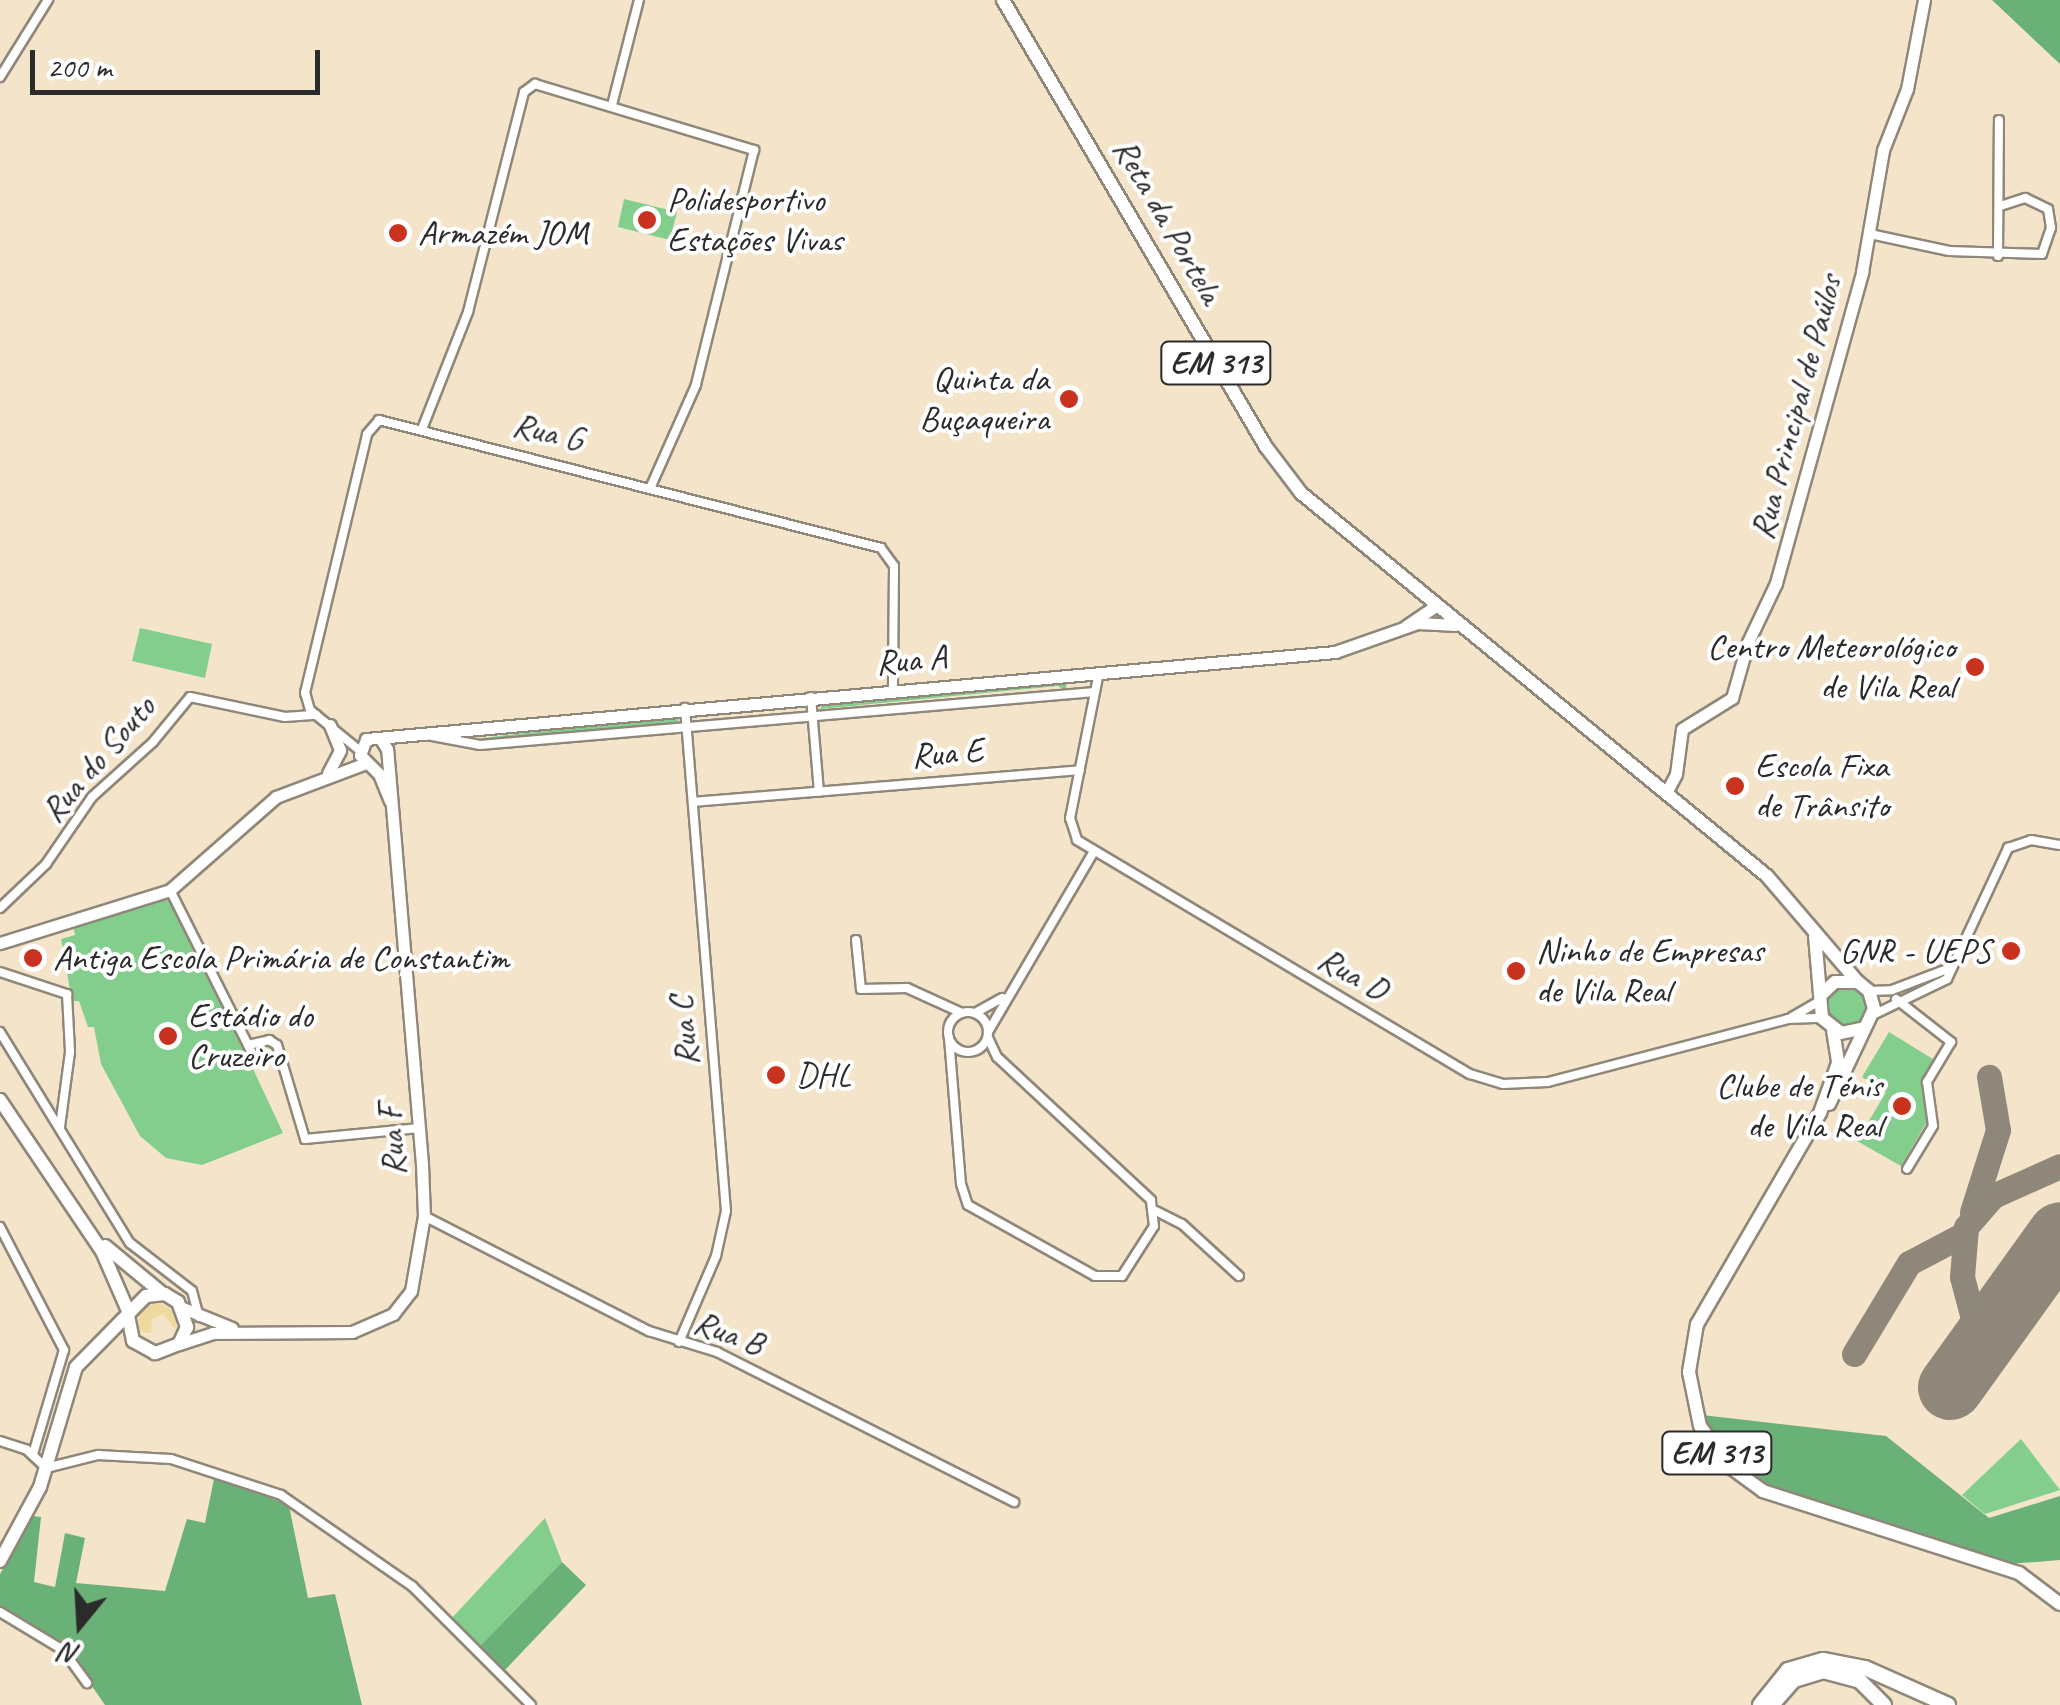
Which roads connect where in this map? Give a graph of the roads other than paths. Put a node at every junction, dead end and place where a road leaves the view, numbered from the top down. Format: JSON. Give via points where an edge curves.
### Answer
{"nodes":[{"id":1,"x":48,"y":0,"type":"edge"},
{"id":2,"x":639,"y":0,"type":"edge"},
{"id":3,"x":1003,"y":0,"type":"edge"},
{"id":4,"x":1924,"y":0,"type":"edge"},
{"id":5,"x":0,"y":77,"type":"edge"},
{"id":6,"x":612,"y":105,"type":"junction"},
{"id":7,"x":1999,"y":120,"type":"dead end"},
{"id":8,"x":2000,"y":206,"type":"junction"},
{"id":9,"x":1870,"y":234,"type":"junction"},
{"id":10,"x":1998,"y":256,"type":"junction"},
{"id":11,"x":422,"y":429,"type":"junction"},
{"id":12,"x":652,"y":486,"type":"junction"},
{"id":13,"x":1419,"y":594,"type":"junction"},
{"id":14,"x":1434,"y":607,"type":"junction"},
{"id":15,"x":1415,"y":621,"type":"junction"},
{"id":16,"x":1459,"y":628,"type":"junction"},
{"id":17,"x":1099,"y":672,"type":"junction"},
{"id":18,"x":893,"y":688,"type":"junction"},
{"id":19,"x":1095,"y":692,"type":"junction"},
{"id":20,"x":811,"y":697,"type":"junction"},
{"id":21,"x":685,"y":708,"type":"junction"},
{"id":22,"x":316,"y":715,"type":"junction"},
{"id":23,"x":812,"y":715,"type":"junction"},
{"id":24,"x":330,"y":725,"type":"junction"},
{"id":25,"x":687,"y":726,"type":"junction"},
{"id":26,"x":427,"y":735,"type":"junction"},
{"id":27,"x":375,"y":738,"type":"junction"},
{"id":28,"x":387,"y":755,"type":"junction"},
{"id":29,"x":364,"y":757,"type":"junction"},
{"id":30,"x":1080,"y":770,"type":"junction"},
{"id":31,"x":328,"y":773,"type":"junction"},
{"id":32,"x":819,"y":792,"type":"junction"},
{"id":33,"x":1666,"y":793,"type":"junction"},
{"id":34,"x":390,"y":801,"type":"junction"},
{"id":35,"x":694,"y":802,"type":"junction"},
{"id":36,"x":2060,"y":845,"type":"edge"},
{"id":37,"x":1092,"y":853,"type":"junction"},
{"id":38,"x":170,"y":890,"type":"junction"},
{"id":39,"x":0,"y":908,"type":"edge"},
{"id":40,"x":1814,"y":934,"type":"junction"},
{"id":41,"x":856,"y":940,"type":"dead end"},
{"id":42,"x":0,"y":942,"type":"edge"},
{"id":43,"x":1953,"y":965,"type":"junction"},
{"id":44,"x":0,"y":972,"type":"edge"},
{"id":45,"x":1864,"y":986,"type":"junction"},
{"id":46,"x":1005,"y":996,"type":"junction"},
{"id":47,"x":1822,"y":997,"type":"junction"},
{"id":48,"x":1896,"y":999,"type":"junction"},
{"id":49,"x":938,"y":1005,"type":"junction"},
{"id":50,"x":962,"y":1013,"type":"junction"},
{"id":51,"x":975,"y":1013,"type":"junction"},
{"id":52,"x":1822,"y":1018,"type":"junction"},
{"id":53,"x":1788,"y":1019,"type":"junction"},
{"id":54,"x":1868,"y":1022,"type":"junction"},
{"id":55,"x":949,"y":1026,"type":"junction"},
{"id":56,"x":1834,"y":1030,"type":"junction"},
{"id":57,"x":0,"y":1032,"type":"edge"},
{"id":58,"x":988,"y":1035,"type":"junction"},
{"id":59,"x":949,"y":1038,"type":"junction"},
{"id":60,"x":248,"y":1044,"type":"junction"},
{"id":61,"x":977,"y":1050,"type":"junction"},
{"id":62,"x":966,"y":1052,"type":"junction"},
{"id":63,"x":997,"y":1057,"type":"junction"},
{"id":64,"x":255,"y":1059,"type":"dead end"},
{"id":65,"x":952,"y":1067,"type":"junction"},
{"id":66,"x":0,"y":1100,"type":"edge"},
{"id":67,"x":1820,"y":1113,"type":"junction"},
{"id":68,"x":60,"y":1128,"type":"junction"},
{"id":69,"x":420,"y":1128,"type":"junction"},
{"id":70,"x":1906,"y":1169,"type":"dead end"},
{"id":71,"x":1156,"y":1211,"type":"junction"},
{"id":72,"x":424,"y":1216,"type":"junction"},
{"id":73,"x":0,"y":1227,"type":"edge"},
{"id":74,"x":88,"y":1230,"type":"junction"},
{"id":75,"x":1239,"y":1276,"type":"dead end"},
{"id":76,"x":164,"y":1294,"type":"junction"},
{"id":77,"x":183,"y":1308,"type":"junction"},
{"id":78,"x":128,"y":1314,"type":"junction"},
{"id":79,"x":199,"y":1318,"type":"junction"},
{"id":80,"x":241,"y":1331,"type":"junction"},
{"id":81,"x":679,"y":1342,"type":"junction"},
{"id":82,"x":179,"y":1344,"type":"junction"},
{"id":83,"x":139,"y":1347,"type":"junction"},
{"id":84,"x":96,"y":1350,"type":"junction"},
{"id":85,"x":0,"y":1441,"type":"edge"},
{"id":86,"x":33,"y":1454,"type":"junction"},
{"id":87,"x":46,"y":1468,"type":"junction"},
{"id":88,"x":1014,"y":1502,"type":"dead end"},
{"id":89,"x":0,"y":1561,"type":"edge"},
{"id":90,"x":2060,"y":1604,"type":"edge"},
{"id":91,"x":0,"y":1612,"type":"edge"},
{"id":92,"x":88,"y":1683,"type":"dead end"},
{"id":93,"x":531,"y":1705,"type":"edge"},
{"id":94,"x":1760,"y":1705,"type":"edge"},
{"id":95,"x":1772,"y":1705,"type":"edge"},
{"id":96,"x":1884,"y":1705,"type":"edge"},
{"id":97,"x":1948,"y":1705,"type":"edge"}],
"edges":[{"from":1,"to":5,"type":"street"},
{"from":2,"to":6,"type":"street"},
{"from":3,"to":13,"type":"main road","name":"Reta da Portela","number":"EM 313","via":[[1271,456],[1319,512]]},
{"from":4,"to":9,"type":"street","name":"Rua Principal de Paúlos","via":[[1907,89],[1882,150]]},
{"from":6,"to":11,"type":"street","via":[[526,87],[468,312]]},
{"from":6,"to":12,"type":"street","via":[[754,150],[696,385]]},
{"from":7,"to":8,"type":"street"},
{"from":8,"to":10,"type":"street"},
{"from":8,"to":10,"type":"street","via":[[2021,198],[2042,203],[2052,228],[2042,254]]},
{"from":9,"to":10,"type":"street"},
{"from":9,"to":33,"type":"street","name":"Rua Principal de Paúlos","via":[[1776,584],[1748,642],[1732,698],[1682,728],[1675,778]]},
{"from":11,"to":12,"type":"street","name":"Rua G"},
{"from":11,"to":22,"type":"street","name":"Rua G","via":[[380,420],[366,434],[304,693]]},
{"from":12,"to":18,"type":"street","name":"Rua G","via":[[886,551],[894,566]]},
{"from":13,"to":14,"type":"main road","name":"Reta da Portela","number":"EM 313"},
{"from":13,"to":15,"type":"street"},
{"from":14,"to":15,"type":"street"},
{"from":14,"to":16,"type":"main road","name":"Reta da Portela","number":"EM 313"},
{"from":15,"to":16,"type":"street"},
{"from":15,"to":17,"type":"street","name":"Rua A","via":[[1336,652]]},
{"from":16,"to":33,"type":"main road","number":"EM 313"},
{"from":17,"to":18,"type":"street","name":"Rua A"},
{"from":17,"to":19,"type":"street"},
{"from":18,"to":20,"type":"street","name":"Rua A"},
{"from":19,"to":23,"type":"street"},
{"from":19,"to":30,"type":"street"},
{"from":20,"to":21,"type":"street","name":"Rua A"},
{"from":20,"to":23,"type":"street"},
{"from":21,"to":25,"type":"street","name":"Rua C"},
{"from":21,"to":26,"type":"street","name":"Rua A"},
{"from":22,"to":24,"type":"street"},
{"from":22,"to":39,"type":"street","name":"Rua do Souto","via":[[285,717],[190,696],[153,742],[92,796],[46,864]]},
{"from":23,"to":25,"type":"street"},
{"from":23,"to":32,"type":"street"},
{"from":24,"to":27,"type":"street"},
{"from":24,"to":29,"type":"street"},
{"from":24,"to":31,"type":"street","via":[[340,750]]},
{"from":25,"to":26,"type":"street","via":[[480,745]]},
{"from":25,"to":35,"type":"street","name":"Rua C"},
{"from":26,"to":27,"type":"street","name":"Rua A"},
{"from":26,"to":28,"type":"street"},
{"from":27,"to":28,"type":"street"},
{"from":27,"to":29,"type":"street"},
{"from":28,"to":29,"type":"street"},
{"from":28,"to":34,"type":"street","name":"Rua F"},
{"from":29,"to":31,"type":"street"},
{"from":29,"to":34,"type":"street"},
{"from":30,"to":32,"type":"street","name":"Rua E"},
{"from":30,"to":37,"type":"street","via":[[1070,824]]},
{"from":31,"to":38,"type":"street","via":[[267,803]]},
{"from":32,"to":35,"type":"street","name":"Rua E"},
{"from":33,"to":40,"type":"main road","number":"EM 313","via":[[1767,876]]},
{"from":34,"to":69,"type":"street","name":"Rua F"},
{"from":35,"to":81,"type":"street","name":"Rua C","via":[[726,1211],[716,1256]]},
{"from":36,"to":43,"type":"street","via":[[2031,840],[2008,848]]},
{"from":37,"to":46,"type":"street"},
{"from":37,"to":53,"type":"street","name":"Rua D","via":[[1496,1082],[1554,1080]]},
{"from":38,"to":42,"type":"street"},
{"from":38,"to":60,"type":"street"},
{"from":40,"to":45,"type":"main road","number":"EM 313"},
{"from":40,"to":47,"type":"main road"},
{"from":41,"to":49,"type":"street","via":[[861,989],[907,988]]},
{"from":43,"to":45,"type":"street","via":[[1892,990]]},
{"from":43,"to":48,"type":"street","via":[[1940,986]]},
{"from":44,"to":68,"type":"street","via":[[67,994],[70,1052]]},
{"from":45,"to":47,"type":"main road","via":[[1835,982]]},
{"from":45,"to":54,"type":"main road","number":"EM 313"},
{"from":46,"to":51,"type":"street"},
{"from":46,"to":58,"type":"street"},
{"from":47,"to":52,"type":"main road"},
{"from":47,"to":53,"type":"street"},
{"from":48,"to":54,"type":"street"},
{"from":48,"to":70,"type":"street","via":[[1951,1042],[1927,1082],[1932,1126]]},
{"from":49,"to":50,"type":"street"},
{"from":49,"to":55,"type":"street"},
{"from":50,"to":51,"type":"street"},
{"from":50,"to":55,"type":"street"},
{"from":51,"to":58,"type":"street"},
{"from":52,"to":53,"type":"street"},
{"from":52,"to":56,"type":"main road"},
{"from":54,"to":56,"type":"main road"},
{"from":54,"to":67,"type":"main road","number":"EM 313","via":[[1842,1086]]},
{"from":55,"to":59,"type":"street"},
{"from":56,"to":67,"type":"main road","number":"EM 313","via":[[1838,1063]]},
{"from":57,"to":68,"type":"street"},
{"from":58,"to":61,"type":"street"},
{"from":58,"to":63,"type":"street"},
{"from":59,"to":62,"type":"street"},
{"from":59,"to":65,"type":"street"},
{"from":60,"to":64,"type":"street"},
{"from":60,"to":69,"type":"street","via":[[269,1040],[276,1046],[305,1139]]},
{"from":61,"to":62,"type":"street"},
{"from":61,"to":63,"type":"street"},
{"from":62,"to":65,"type":"street"},
{"from":63,"to":71,"type":"street","via":[[1143,1191]]},
{"from":65,"to":71,"type":"street","via":[[962,1189],[976,1210],[1109,1280],[1131,1268]]},
{"from":66,"to":74,"type":"main road"},
{"from":67,"to":90,"type":"main road","number":"EM 313","via":[[1697,1324],[1688,1372],[1700,1426],[1730,1467],[1764,1491],[2020,1573]]},
{"from":68,"to":79,"type":"street","via":[[130,1244],[192,1290]]},
{"from":69,"to":72,"type":"street","name":"Rua F"},
{"from":71,"to":75,"type":"street","via":[[1182,1224]]},
{"from":72,"to":80,"type":"street","name":"Rua F","via":[[412,1291],[384,1320],[327,1335]]},
{"from":72,"to":81,"type":"street","name":"Rua B"},
{"from":73,"to":86,"type":"street","via":[[64,1350]]},
{"from":74,"to":76,"type":"main road"},
{"from":74,"to":78,"type":"main road"},
{"from":76,"to":77,"type":"main road"},
{"from":76,"to":78,"type":"main road","via":[[146,1296]]},
{"from":77,"to":79,"type":"street"},
{"from":77,"to":82,"type":"main road","via":[[187,1327]]},
{"from":78,"to":83,"type":"main road","via":[[128,1333]]},
{"from":78,"to":84,"type":"main road"},
{"from":79,"to":80,"type":"street"},
{"from":80,"to":82,"type":"street"},
{"from":81,"to":88,"type":"street","name":"Rua B","via":[[717,1352]]},
{"from":82,"to":83,"type":"main road","via":[[155,1353]]},
{"from":83,"to":84,"type":"main road"},
{"from":84,"to":87,"type":"main road","via":[[69,1379]]},
{"from":85,"to":86,"type":"street"},
{"from":86,"to":87,"type":"street"},
{"from":87,"to":89,"type":"main road"},
{"from":87,"to":93,"type":"street","via":[[98,1455],[172,1460],[284,1497],[412,1586]]},
{"from":91,"to":92,"type":"street","via":[[63,1650]]},
{"from":94,"to":97,"type":"highway","via":[[1788,1670],[1823,1660],[1865,1668]]},
{"from":95,"to":96,"type":"highway","via":[[1794,1680],[1823,1671],[1860,1681]]}]}
